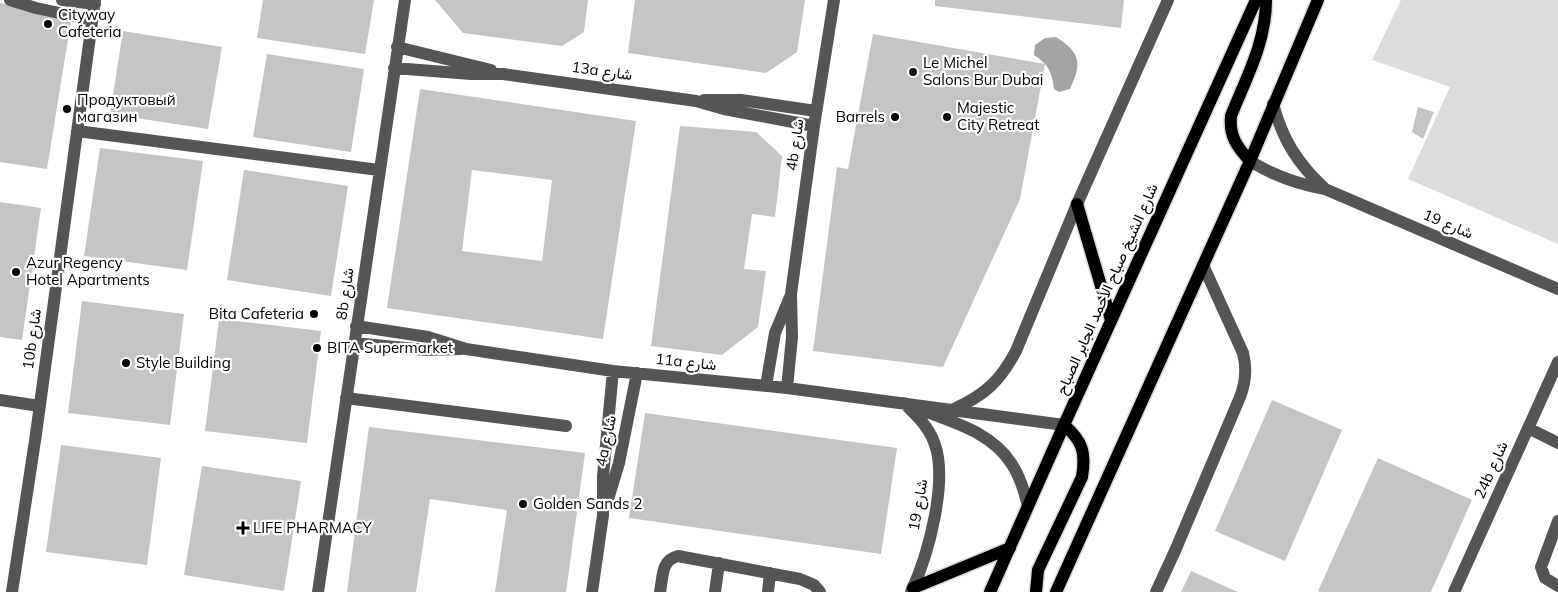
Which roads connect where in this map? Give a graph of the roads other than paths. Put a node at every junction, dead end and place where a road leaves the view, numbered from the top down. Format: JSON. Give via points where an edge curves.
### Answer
{"nodes":[{"id":1,"x":10,"y":0,"type":"edge"},
{"id":2,"x":62,"y":0,"type":"edge"},
{"id":3,"x":405,"y":0,"type":"edge"},
{"id":4,"x":834,"y":0,"type":"edge"},
{"id":5,"x":1168,"y":0,"type":"edge"},
{"id":6,"x":1256,"y":0,"type":"edge"},
{"id":7,"x":1266,"y":0,"type":"edge"},
{"id":8,"x":1318,"y":0,"type":"edge"},
{"id":9,"x":95,"y":2,"type":"edge"},
{"id":10,"x":92,"y":20,"type":"junction"},
{"id":11,"x":397,"y":47,"type":"junction"},
{"id":12,"x":394,"y":68,"type":"junction"},
{"id":13,"x":503,"y":74,"type":"junction"},
{"id":14,"x":696,"y":101,"type":"junction"},
{"id":15,"x":1274,"y":104,"type":"junction"},
{"id":16,"x":816,"y":111,"type":"junction"},
{"id":17,"x":814,"y":126,"type":"junction"},
{"id":18,"x":77,"y":131,"type":"junction"},
{"id":19,"x":1250,"y":161,"type":"junction"},
{"id":20,"x":379,"y":170,"type":"junction"},
{"id":21,"x":1325,"y":189,"type":"junction"},
{"id":22,"x":1077,"y":204,"type":"junction"},
{"id":23,"x":1203,"y":265,"type":"junction"},
{"id":24,"x":1558,"y":289,"type":"edge"},
{"id":25,"x":791,"y":294,"type":"junction"},
{"id":26,"x":1111,"y":320,"type":"junction"},
{"id":27,"x":356,"y":326,"type":"junction"},
{"id":28,"x":354,"y":343,"type":"junction"},
{"id":29,"x":466,"y":349,"type":"junction"},
{"id":30,"x":1558,"y":362,"type":"edge"},
{"id":31,"x":613,"y":371,"type":"junction"},
{"id":32,"x":637,"y":373,"type":"junction"},
{"id":33,"x":766,"y":386,"type":"junction"},
{"id":34,"x":787,"y":388,"type":"junction"},
{"id":35,"x":346,"y":398,"type":"junction"},
{"id":36,"x":0,"y":400,"type":"edge"},
{"id":37,"x":904,"y":403,"type":"junction"},
{"id":38,"x":39,"y":406,"type":"junction"},
{"id":39,"x":953,"y":409,"type":"junction"},
{"id":40,"x":1064,"y":425,"type":"junction"},
{"id":41,"x":566,"y":426,"type":"dead end"},
{"id":42,"x":1528,"y":428,"type":"junction"},
{"id":43,"x":1558,"y":443,"type":"edge"},
{"id":44,"x":1028,"y":506,"type":"junction"},
{"id":45,"x":603,"y":515,"type":"junction"},
{"id":46,"x":1558,"y":521,"type":"edge"},
{"id":47,"x":1010,"y":548,"type":"junction"},
{"id":48,"x":719,"y":564,"type":"junction"},
{"id":49,"x":770,"y":573,"type":"junction"},
{"id":50,"x":1558,"y":586,"type":"edge"},
{"id":51,"x":912,"y":590,"type":"edge"},
{"id":52,"x":12,"y":592,"type":"edge"},
{"id":53,"x":318,"y":592,"type":"edge"},
{"id":54,"x":592,"y":592,"type":"edge"},
{"id":55,"x":660,"y":592,"type":"edge"},
{"id":56,"x":715,"y":592,"type":"edge"},
{"id":57,"x":768,"y":592,"type":"edge"},
{"id":58,"x":820,"y":592,"type":"edge"},
{"id":59,"x":990,"y":592,"type":"edge"},
{"id":60,"x":1036,"y":592,"type":"edge"},
{"id":61,"x":1056,"y":592,"type":"edge"},
{"id":62,"x":1156,"y":592,"type":"edge"},
{"id":63,"x":1454,"y":592,"type":"edge"}],
"edges":[{"from":1,"to":10,"type":"street"},
{"from":2,"to":9,"type":"street"},
{"from":3,"to":11,"type":"street","name":"8b شارع"},
{"from":4,"to":16,"type":"street","name":"4b شارع"},
{"from":5,"to":22,"type":"street"},
{"from":6,"to":26,"type":"main road","name":"شارع الشيخ صباح الأحمد الجابر الصباح"},
{"from":7,"to":19,"type":"main road","via":[[1264,31],[1230,116],[1236,146]]},
{"from":8,"to":15,"type":"main road"},
{"from":9,"to":10,"type":"street","name":"10b شارع"},
{"from":10,"to":18,"type":"street","name":"10b شارع"},
{"from":11,"to":12,"type":"street","name":"8b شارع"},
{"from":11,"to":13,"type":"street","name":"13a شارع"},
{"from":12,"to":13,"type":"street","name":"13a شارع"},
{"from":12,"to":20,"type":"street","name":"8b شارع"},
{"from":13,"to":14,"type":"street","name":"13a شارع"},
{"from":14,"to":16,"type":"street","name":"13a شارع","via":[[726,99]]},
{"from":14,"to":17,"type":"street","name":"13a شارع"},
{"from":15,"to":19,"type":"main road"},
{"from":15,"to":21,"type":"street","name":"شارع 19","via":[[1286,142],[1297,160]]},
{"from":16,"to":17,"type":"street","name":"4b شارع"},
{"from":17,"to":25,"type":"street","name":"4b شارع"},
{"from":18,"to":20,"type":"street"},
{"from":18,"to":38,"type":"street","name":"10b شارع"},
{"from":19,"to":21,"type":"street","name":"شارع 19","via":[[1286,180]]},
{"from":19,"to":23,"type":"main road"},
{"from":20,"to":27,"type":"street","name":"8b شارع"},
{"from":21,"to":24,"type":"street","name":"شارع 19"},
{"from":22,"to":26,"type":"main road"},
{"from":22,"to":39,"type":"street","via":[[1008,366],[985,392]]},
{"from":23,"to":61,"type":"main road"},
{"from":23,"to":62,"type":"street","via":[[1243,353],[1246,376],[1240,397]]},
{"from":25,"to":33,"type":"street","name":"4b شارع","via":[[775,333]]},
{"from":25,"to":34,"type":"street","name":"4b شارع","via":[[792,337]]},
{"from":26,"to":40,"type":"main road","name":"شارع الشيخ صباح الأحمد الجابر الصباح"},
{"from":27,"to":28,"type":"street","name":"8b شارع"},
{"from":27,"to":29,"type":"street","name":"11a شارع","via":[[428,337]]},
{"from":28,"to":29,"type":"street","name":"11a شارع","via":[[426,350]]},
{"from":28,"to":35,"type":"street","name":"8b شارع"},
{"from":29,"to":31,"type":"street","name":"11a شارع"},
{"from":30,"to":42,"type":"street","name":"24b شارع"},
{"from":31,"to":32,"type":"street","name":"11a شارع"},
{"from":31,"to":45,"type":"street","name":"4a شارع","via":[[603,476]]},
{"from":32,"to":33,"type":"street","name":"11a شارع"},
{"from":32,"to":45,"type":"street","name":"4a شارع","via":[[619,463]]},
{"from":33,"to":34,"type":"street","name":"11a شارع"},
{"from":34,"to":37,"type":"street","name":"11a شارع"},
{"from":35,"to":41,"type":"street"},
{"from":35,"to":53,"type":"street","name":"8b شارع"},
{"from":36,"to":38,"type":"street"},
{"from":37,"to":39,"type":"street","name":"11a شارع"},
{"from":37,"to":44,"type":"street","name":"11a شارع","via":[[978,432],[996,446],[1011,462]]},
{"from":37,"to":51,"type":"street","name":"شارع 19","via":[[922,420],[934,442],[940,467],[939,492],[928,543]]},
{"from":38,"to":52,"type":"street","name":"10b شارع"},
{"from":39,"to":40,"type":"street","name":"11a شارع"},
{"from":40,"to":44,"type":"main road","name":"شارع الشيخ صباح الأحمد الجابر الصباح"},
{"from":40,"to":60,"type":"main road","via":[[1075,434],[1082,447],[1082,477],[1038,570]]},
{"from":42,"to":43,"type":"street"},
{"from":42,"to":63,"type":"street","name":"24b شارع"},
{"from":44,"to":47,"type":"main road","name":"شارع الشيخ صباح الأحمد الجابر الصباح"},
{"from":45,"to":54,"type":"street","name":"4a شارع"},
{"from":46,"to":50,"type":"street","via":[[1541,567],[1545,578]]},
{"from":47,"to":51,"type":"main road"},
{"from":47,"to":59,"type":"main road","name":"شارع الشيخ صباح الأحمد الجابر الصباح"},
{"from":48,"to":49,"type":"street"},
{"from":48,"to":55,"type":"street","via":[[678,556],[673,558],[665,565]]},
{"from":48,"to":56,"type":"street"},
{"from":49,"to":57,"type":"street"},
{"from":49,"to":58,"type":"street","via":[[807,581]]}]}
